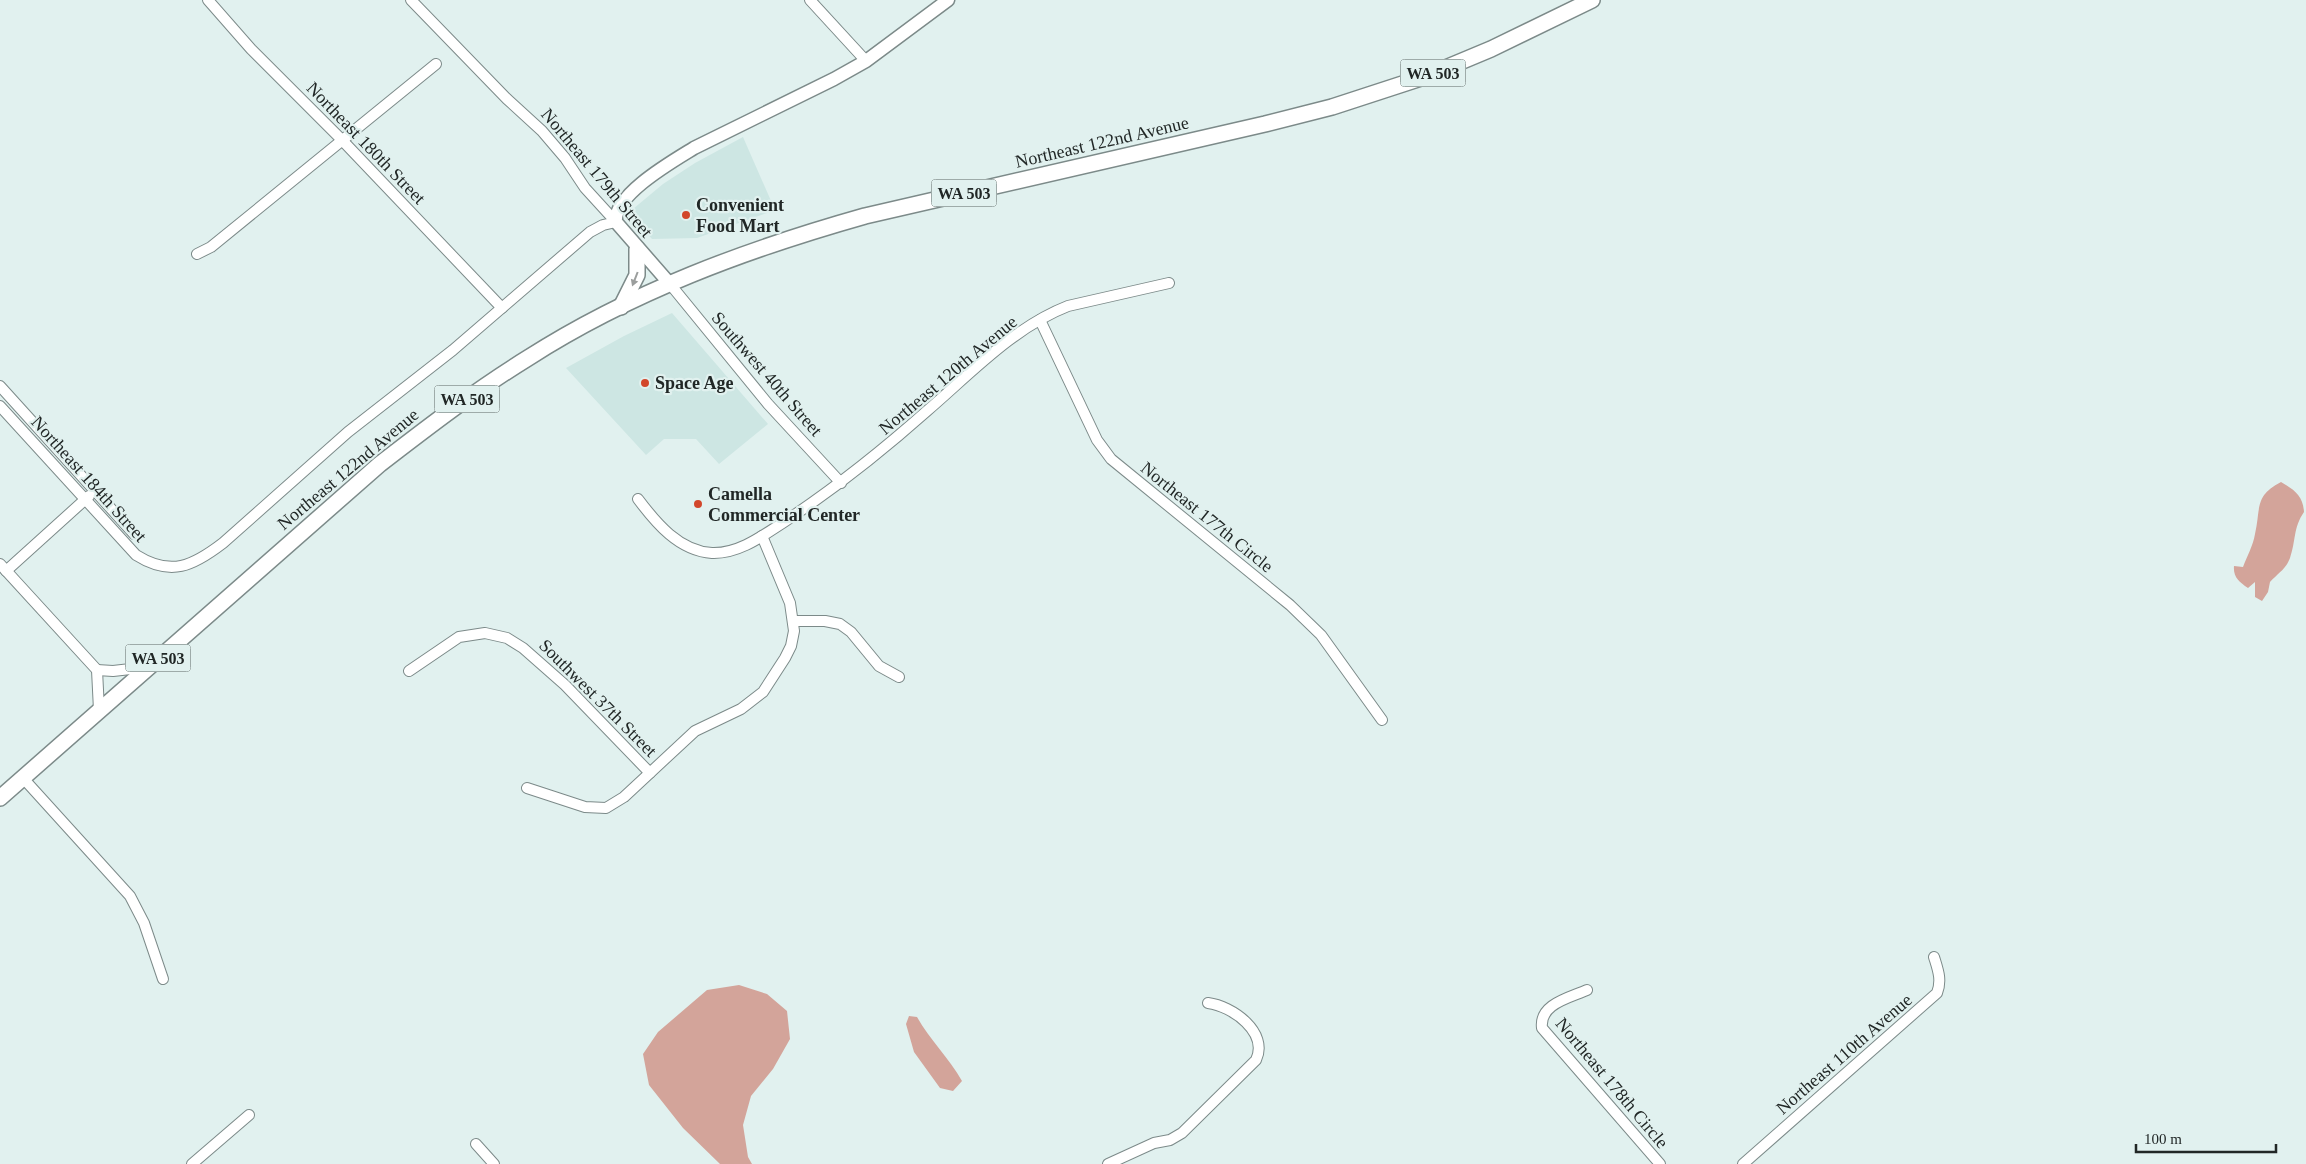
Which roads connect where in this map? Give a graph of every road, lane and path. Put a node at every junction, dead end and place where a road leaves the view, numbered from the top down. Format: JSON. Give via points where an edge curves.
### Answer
{"nodes":[{"id":1,"x":208,"y":0,"type":"edge"},
{"id":2,"x":411,"y":0,"type":"edge"},
{"id":3,"x":810,"y":0,"type":"edge"},
{"id":4,"x":948,"y":0,"type":"edge"},
{"id":5,"x":1592,"y":0,"type":"edge"},
{"id":6,"x":866,"y":61,"type":"junction"},
{"id":7,"x":436,"y":64,"type":"dead end"},
{"id":8,"x":341,"y":139,"type":"junction"},
{"id":9,"x":616,"y":222,"type":"junction"},
{"id":10,"x":638,"y":248,"type":"junction"},
{"id":11,"x":197,"y":254,"type":"dead end"},
{"id":12,"x":1169,"y":283,"type":"dead end"},
{"id":13,"x":670,"y":284,"type":"junction"},
{"id":14,"x":621,"y":307,"type":"junction"},
{"id":15,"x":502,"y":308,"type":"junction"},
{"id":16,"x":1040,"y":320,"type":"junction"},
{"id":17,"x":0,"y":386,"type":"edge"},
{"id":18,"x":0,"y":406,"type":"edge"},
{"id":19,"x":841,"y":483,"type":"junction"},
{"id":20,"x":94,"y":490,"type":"junction"},
{"id":21,"x":638,"y":499,"type":"dead end"},
{"id":22,"x":84,"y":500,"type":"junction"},
{"id":23,"x":134,"y":534,"type":"dead end"},
{"id":24,"x":762,"y":536,"type":"junction"},
{"id":25,"x":159,"y":566,"type":"joint"},
{"id":26,"x":3,"y":567,"type":"edge"},
{"id":27,"x":793,"y":621,"type":"junction"},
{"id":28,"x":148,"y":667,"type":"junction"},
{"id":29,"x":97,"y":670,"type":"junction"},
{"id":30,"x":409,"y":671,"type":"dead end"},
{"id":31,"x":899,"y":677,"type":"dead end"},
{"id":32,"x":99,"y":710,"type":"junction"},
{"id":33,"x":1382,"y":720,"type":"dead end"},
{"id":34,"x":650,"y":773,"type":"junction"},
{"id":35,"x":23,"y":778,"type":"junction"},
{"id":36,"x":527,"y":788,"type":"dead end"},
{"id":37,"x":0,"y":798,"type":"edge"},
{"id":38,"x":1934,"y":957,"type":"dead end"},
{"id":39,"x":163,"y":979,"type":"dead end"},
{"id":40,"x":1586,"y":990,"type":"dead end"},
{"id":41,"x":1208,"y":1003,"type":"dead end"},
{"id":42,"x":248,"y":1115,"type":"dead end"},
{"id":43,"x":476,"y":1144,"type":"dead end"},
{"id":44,"x":192,"y":1164,"type":"edge"},
{"id":45,"x":494,"y":1164,"type":"edge"},
{"id":46,"x":1108,"y":1164,"type":"edge"},
{"id":47,"x":1660,"y":1164,"type":"edge"},
{"id":48,"x":1743,"y":1164,"type":"edge"}],
"edges":[{"from":1,"to":8,"type":"street","name":"Northeast 180th Street","via":[[251,49]]},
{"from":2,"to":9,"type":"street","name":"Northeast 179th Street","via":[[542,131],[585,188]]},
{"from":3,"to":6,"type":"street"},
{"from":4,"to":6,"type":"main road"},
{"from":5,"to":13,"type":"highway","name":"Northeast 122nd Avenue","number":"WA 503","via":[[1492,50],[1424,77],[1332,107],[865,216],[802,234]]},
{"from":6,"to":9,"type":"main road","via":[[672,161],[622,202],[616,212]]},
{"from":7,"to":8,"type":"street"},
{"from":8,"to":11,"type":"street","via":[[211,247]]},
{"from":8,"to":15,"type":"street","name":"Northeast 180th Street"},
{"from":9,"to":10,"type":"main road","name":"Northeast 179th Street"},
{"from":9,"to":15,"type":"street","name":"Northeast 122nd Avenue","via":[[590,232]]},
{"from":10,"to":13,"type":"main road","name":"Northeast 179th Street"},
{"from":10,"to":14,"type":"highway","one_way":true,"via":[[637,274]]},
{"from":12,"to":16,"type":"street","name":"Northeast 120th Avenue","via":[[1068,306]]},
{"from":13,"to":14,"type":"highway","name":"Northeast 122nd Avenue","number":"WA 503"},
{"from":13,"to":19,"type":"street","name":"Southwest 40th Street","via":[[768,404]]},
{"from":14,"to":28,"type":"highway","name":"Northeast 122nd Avenue","number":"WA 503","via":[[528,358],[436,420],[373,470]]},
{"from":15,"to":25,"type":"street","name":"Northeast 122nd Avenue","via":[[348,432],[202,559],[174,568]]},
{"from":16,"to":19,"type":"street","name":"Northeast 120th Avenue","via":[[999,348]]},
{"from":16,"to":33,"type":"street","name":"Northeast 177th Circle","via":[[1097,440],[1111,459],[1290,605],[1321,635]]},
{"from":17,"to":20,"type":"street","name":"Northeast 184th Street"},
{"from":18,"to":22,"type":"street","name":"Northeast 184th Street"},
{"from":19,"to":24,"type":"street","name":"Northeast 120th Avenue"},
{"from":20,"to":22,"type":"street"},
{"from":20,"to":23,"type":"street","name":"Northeast 184th Street"},
{"from":21,"to":24,"type":"street","name":"Northeast 120th Avenue","via":[[671,535],[697,551],[720,553]]},
{"from":22,"to":25,"type":"street","name":"Northeast 184th Street","via":[[136,555]]},
{"from":22,"to":26,"type":"street"},
{"from":24,"to":27,"type":"street","via":[[790,603]]},
{"from":26,"to":29,"type":"street"},
{"from":27,"to":31,"type":"street","via":[[840,624],[851,632],[879,666]]},
{"from":27,"to":34,"type":"street","via":[[791,646],[763,692],[741,709],[696,731]]},
{"from":28,"to":29,"type":"street"},
{"from":28,"to":32,"type":"highway","name":"Northeast 122nd Avenue","number":"WA 503"},
{"from":29,"to":32,"type":"street"},
{"from":30,"to":34,"type":"street","name":"Southwest 37th Street","via":[[460,637],[497,634],[524,648],[539,661]]},
{"from":32,"to":35,"type":"highway","name":"Northeast 122nd Avenue","number":"WA 503"},
{"from":34,"to":36,"type":"street","via":[[624,797],[606,808],[585,807]]},
{"from":35,"to":37,"type":"highway","name":"Northeast 122nd Avenue","number":"WA 503"},
{"from":35,"to":39,"type":"street","via":[[130,896],[144,923]]},
{"from":38,"to":48,"type":"street","name":"Northeast 110th Avenue","via":[[1940,979],[1937,993]]},
{"from":40,"to":47,"type":"street","name":"Northeast 178th Circle","via":[[1549,1007],[1541,1020],[1542,1028]]},
{"from":41,"to":46,"type":"street","via":[[1227,1008],[1253,1032],[1260,1050],[1256,1060],[1182,1133]]},
{"from":42,"to":44,"type":"street"},
{"from":43,"to":45,"type":"street"}]}
